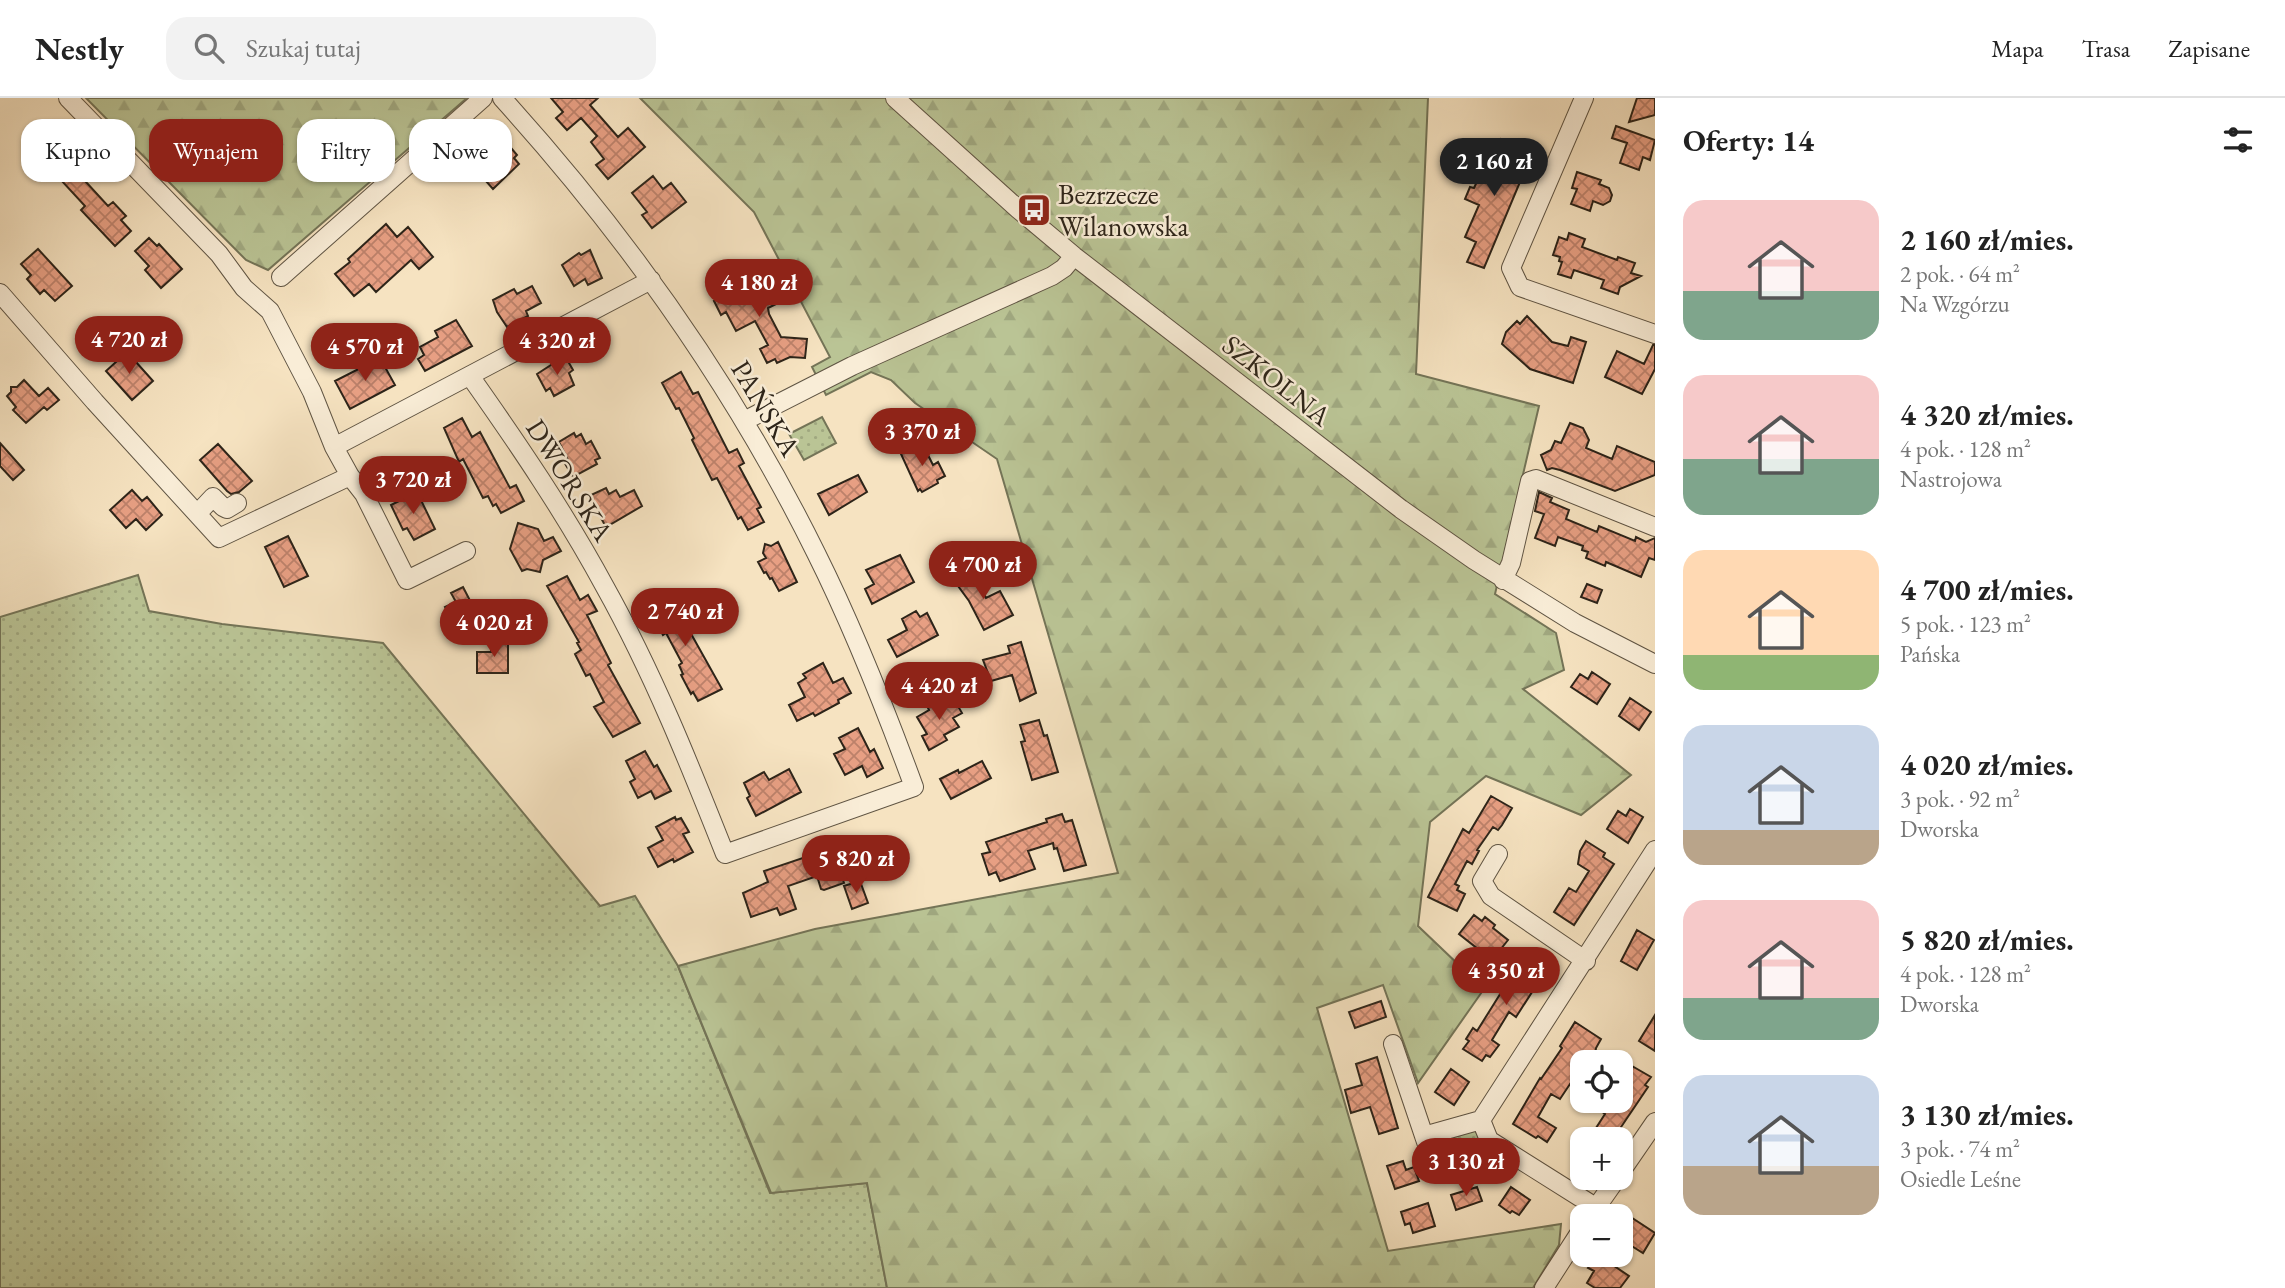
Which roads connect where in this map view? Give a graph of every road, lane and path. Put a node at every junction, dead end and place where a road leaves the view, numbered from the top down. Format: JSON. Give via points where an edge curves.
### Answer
{"nodes":[{"id":1,"x":68,"y":98,"type":"edge"},
{"id":2,"x":484,"y":98,"type":"edge"},
{"id":3,"x":502,"y":98,"type":"edge"},
{"id":4,"x":895,"y":98,"type":"edge"},
{"id":5,"x":1584,"y":98,"type":"edge"},
{"id":6,"x":1074,"y":256,"type":"junction"},
{"id":7,"x":281,"y":277,"type":"dead end"},
{"id":8,"x":651,"y":280,"type":"junction"},
{"id":9,"x":0,"y":293,"type":"edge"},
{"id":10,"x":1655,"y":334,"type":"edge"},
{"id":11,"x":470,"y":376,"type":"junction"},
{"id":12,"x":744,"y":421,"type":"junction"},
{"id":13,"x":339,"y":444,"type":"junction"},
{"id":14,"x":350,"y":476,"type":"junction"},
{"id":15,"x":237,"y":503,"type":"dead end"},
{"id":16,"x":197,"y":513,"type":"junction"},
{"id":17,"x":1655,"y":527,"type":"edge"},
{"id":18,"x":466,"y":551,"type":"dead end"},
{"id":19,"x":1503,"y":580,"type":"junction"},
{"id":20,"x":1655,"y":664,"type":"edge"},
{"id":21,"x":915,"y":787,"type":"joint"},
{"id":22,"x":1655,"y":850,"type":"edge"},
{"id":23,"x":1498,"y":854,"type":"dead end"},
{"id":24,"x":1586,"y":961,"type":"junction"},
{"id":25,"x":1393,"y":1044,"type":"dead end"},
{"id":26,"x":1481,"y":1120,"type":"junction"},
{"id":27,"x":1655,"y":1122,"type":"edge"},
{"id":28,"x":1424,"y":1136,"type":"junction"},
{"id":29,"x":1489,"y":1140,"type":"junction"},
{"id":30,"x":1633,"y":1154,"type":"edge"},
{"id":31,"x":1582,"y":1204,"type":"edge"},
{"id":32,"x":1570,"y":1248,"type":"edge"},
{"id":33,"x":1544,"y":1288,"type":"edge"}],
"edges":[{"from":1,"to":13,"type":"street","via":[[270,311]]},
{"from":2,"to":7,"type":"street"},
{"from":3,"to":8,"type":"street","name":"PAŃSKA","via":[[582,190]]},
{"from":4,"to":6,"type":"street","name":"SZKOLNA"},
{"from":5,"to":10,"type":"street","via":[[1511,268],[1520,287]]},
{"from":6,"to":12,"type":"street","via":[[1052,276],[852,366]]},
{"from":6,"to":19,"type":"street","name":"SZKOLNA","via":[[1401,509]]},
{"from":8,"to":11,"type":"street"},
{"from":8,"to":12,"type":"street","name":"PAŃSKA"},
{"from":9,"to":16,"type":"street"},
{"from":11,"to":13,"type":"street"},
{"from":11,"to":21,"type":"street","name":"DWORSKA","via":[[546,487],[606,587],[656,688],[724,855]]},
{"from":12,"to":21,"type":"street","name":"PAŃSKA","via":[[843,610]]},
{"from":13,"to":14,"type":"street"},
{"from":14,"to":16,"type":"street","via":[[219,538]]},
{"from":14,"to":18,"type":"street","via":[[364,494],[407,580]]},
{"from":15,"to":16,"type":"street","via":[[227,509],[215,496]]},
{"from":17,"to":19,"type":"street","via":[[1536,479],[1530,481],[1511,564]]},
{"from":19,"to":20,"type":"street","name":"SZKOLNA"},
{"from":22,"to":24,"type":"street"},
{"from":23,"to":24,"type":"street","via":[[1482,881],[1490,896]]},
{"from":24,"to":26,"type":"street"},
{"from":25,"to":28,"type":"street"},
{"from":26,"to":28,"type":"street"},
{"from":26,"to":29,"type":"street"},
{"from":27,"to":30,"type":"street"},
{"from":28,"to":29,"type":"street","via":[[1433,1162],[1441,1165],[1484,1151]]},
{"from":29,"to":31,"type":"street"},
{"from":32,"to":33,"type":"street"}]}
